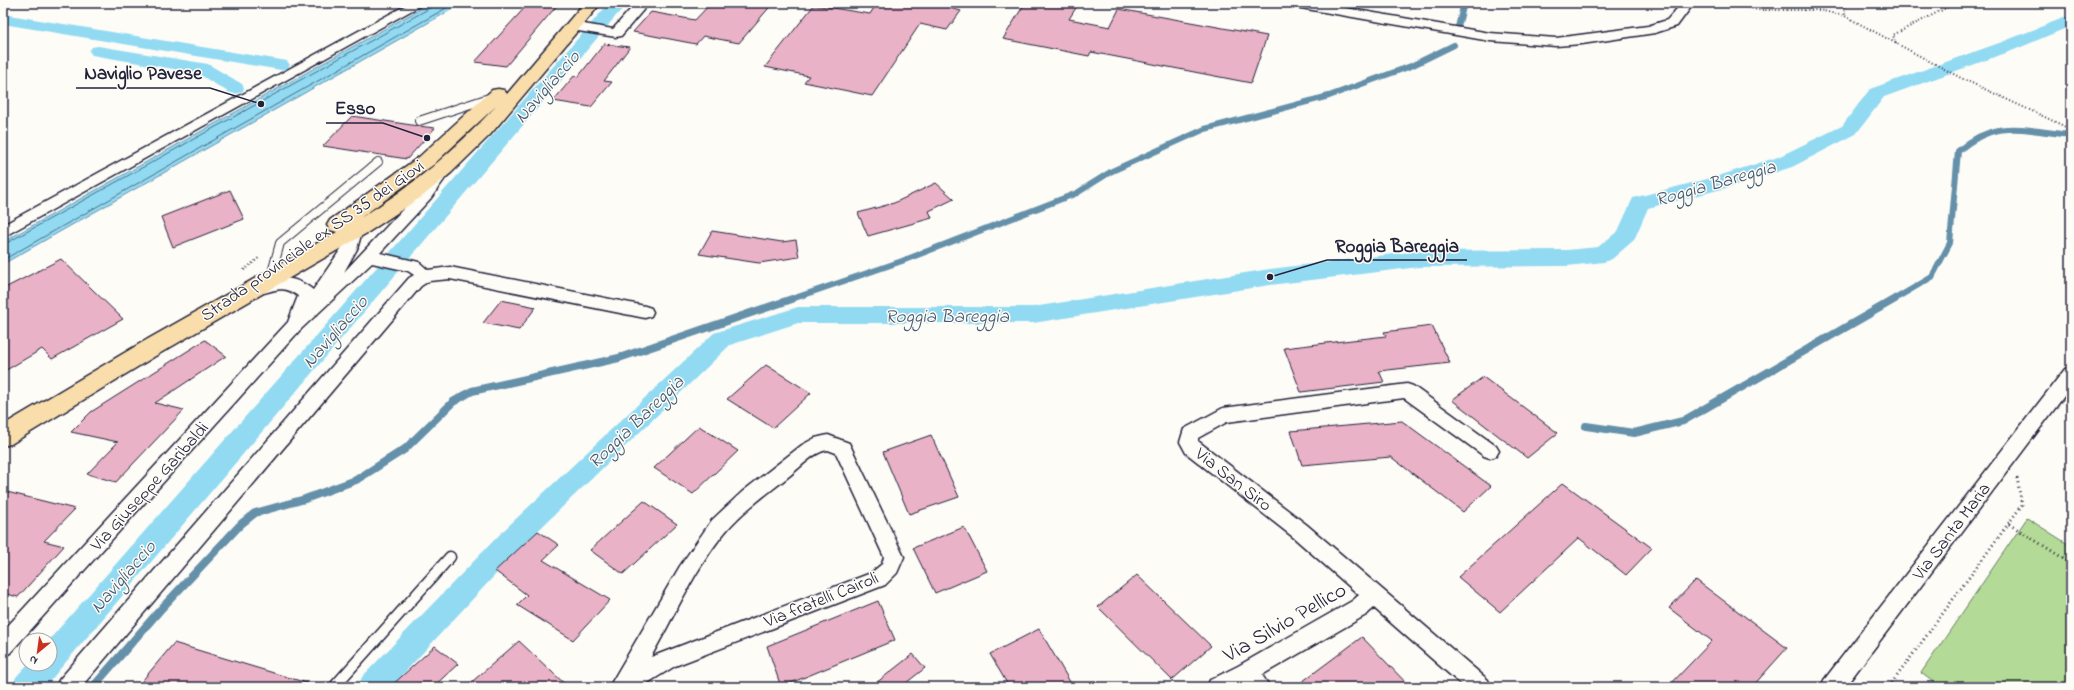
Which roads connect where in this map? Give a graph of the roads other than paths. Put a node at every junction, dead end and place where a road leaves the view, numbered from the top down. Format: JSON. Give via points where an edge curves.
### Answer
{"nodes":[{"id":1,"x":419,"y":3,"type":"edge"},
{"id":2,"x":593,"y":3,"type":"edge"},
{"id":3,"x":643,"y":3,"type":"edge"},
{"id":4,"x":1295,"y":3,"type":"edge"},
{"id":5,"x":1702,"y":3,"type":"edge"},
{"id":6,"x":1684,"y":8,"type":"edge"},
{"id":7,"x":579,"y":27,"type":"junction"},
{"id":8,"x":558,"y":41,"type":"junction"},
{"id":9,"x":495,"y":96,"type":"junction"},
{"id":10,"x":418,"y":121,"type":"dead end"},
{"id":11,"x":378,"y":162,"type":"dead end"},
{"id":12,"x":445,"y":168,"type":"junction"},
{"id":13,"x":365,"y":206,"type":"junction"},
{"id":14,"x":3,"y":232,"type":"edge"},
{"id":15,"x":353,"y":232,"type":"junction"},
{"id":16,"x":373,"y":258,"type":"junction"},
{"id":17,"x":273,"y":269,"type":"junction"},
{"id":18,"x":419,"y":271,"type":"junction"},
{"id":19,"x":253,"y":290,"type":"junction"},
{"id":20,"x":645,"y":312,"type":"dead end"},
{"id":21,"x":189,"y":325,"type":"junction"},
{"id":22,"x":294,"y":326,"type":"junction"},
{"id":23,"x":2071,"y":374,"type":"edge"},
{"id":24,"x":3,"y":437,"type":"edge"},
{"id":25,"x":1490,"y":451,"type":"dead end"},
{"id":26,"x":450,"y":557,"type":"dead end"},
{"id":27,"x":1374,"y":595,"type":"junction"},
{"id":28,"x":3,"y":646,"type":"edge"},
{"id":29,"x":1253,"y":680,"type":"edge"},
{"id":30,"x":67,"y":687,"type":"edge"},
{"id":31,"x":334,"y":687,"type":"edge"},
{"id":32,"x":620,"y":687,"type":"edge"},
{"id":33,"x":624,"y":687,"type":"edge"},
{"id":34,"x":1218,"y":687,"type":"edge"},
{"id":35,"x":1480,"y":687,"type":"edge"},
{"id":36,"x":1832,"y":687,"type":"edge"}],
"edges":[{"from":1,"to":14,"type":"street"},
{"from":2,"to":7,"type":"main road","name":"Strada provinciale ex SS 35 dei Giovi"},
{"from":3,"to":7,"type":"street","via":[[616,33]]},
{"from":4,"to":6,"type":"street","via":[[1490,37],[1556,42],[1650,30],[1672,23]]},
{"from":5,"to":6,"type":"street"},
{"from":7,"to":8,"type":"main road","name":"Strada provinciale ex SS 35 dei Giovi"},
{"from":8,"to":9,"type":"main road","name":"Strada provinciale ex SS 35 dei Giovi"},
{"from":8,"to":12,"type":"main road","name":"Strada provinciale ex SS 35 dei Giovi","via":[[513,97]]},
{"from":9,"to":10,"type":"lane"},
{"from":9,"to":13,"type":"main road","name":"Strada provinciale ex SS 35 dei Giovi","via":[[426,161]]},
{"from":11,"to":17,"type":"lane","via":[[280,243]]},
{"from":12,"to":15,"type":"main road","name":"Strada provinciale ex SS 35 dei Giovi","via":[[413,194]]},
{"from":12,"to":16,"type":"street"},
{"from":13,"to":15,"type":"street"},
{"from":13,"to":17,"type":"main road","name":"Strada provinciale ex SS 35 dei Giovi"},
{"from":15,"to":19,"type":"main road","name":"Strada provinciale ex SS 35 dei Giovi"},
{"from":15,"to":22,"type":"street","via":[[349,249],[338,268]]},
{"from":16,"to":18,"type":"street"},
{"from":16,"to":22,"type":"street","via":[[355,270]]},
{"from":17,"to":21,"type":"main road","name":"Strada provinciale ex SS 35 dei Giovi"},
{"from":18,"to":20,"type":"street","via":[[450,273]]},
{"from":18,"to":30,"type":"street","via":[[407,290]]},
{"from":19,"to":21,"type":"main road","name":"Strada provinciale ex SS 35 dei Giovi"},
{"from":19,"to":22,"type":"street","via":[[270,284],[284,283],[295,284],[307,294]]},
{"from":21,"to":24,"type":"main road","name":"Strada provinciale ex SS 35 dei Giovi"},
{"from":22,"to":28,"type":"street","name":"Via Giuseppe Garibaldi"},
{"from":23,"to":36,"type":"street","name":"Via Santa Maria"},
{"from":25,"to":27,"type":"street","name":"Via San Siro","via":[[1407,391],[1223,415],[1190,434],[1190,446],[1300,531]]},
{"from":26,"to":31,"type":"lane"},
{"from":27,"to":29,"type":"street","name":"Via Silvio Pellico","via":[[1359,608]]},
{"from":27,"to":35,"type":"street","name":"Via San Siro"},
{"from":29,"to":34,"type":"street","name":"Via Silvio Pellico"},
{"from":32,"to":33,"type":"street","name":"Via fratelli Cairoli","via":[[648,647],[711,536],[725,520],[744,501],[817,445],[833,442],[843,448],[894,557],[887,573],[878,579],[668,659]]}]}
